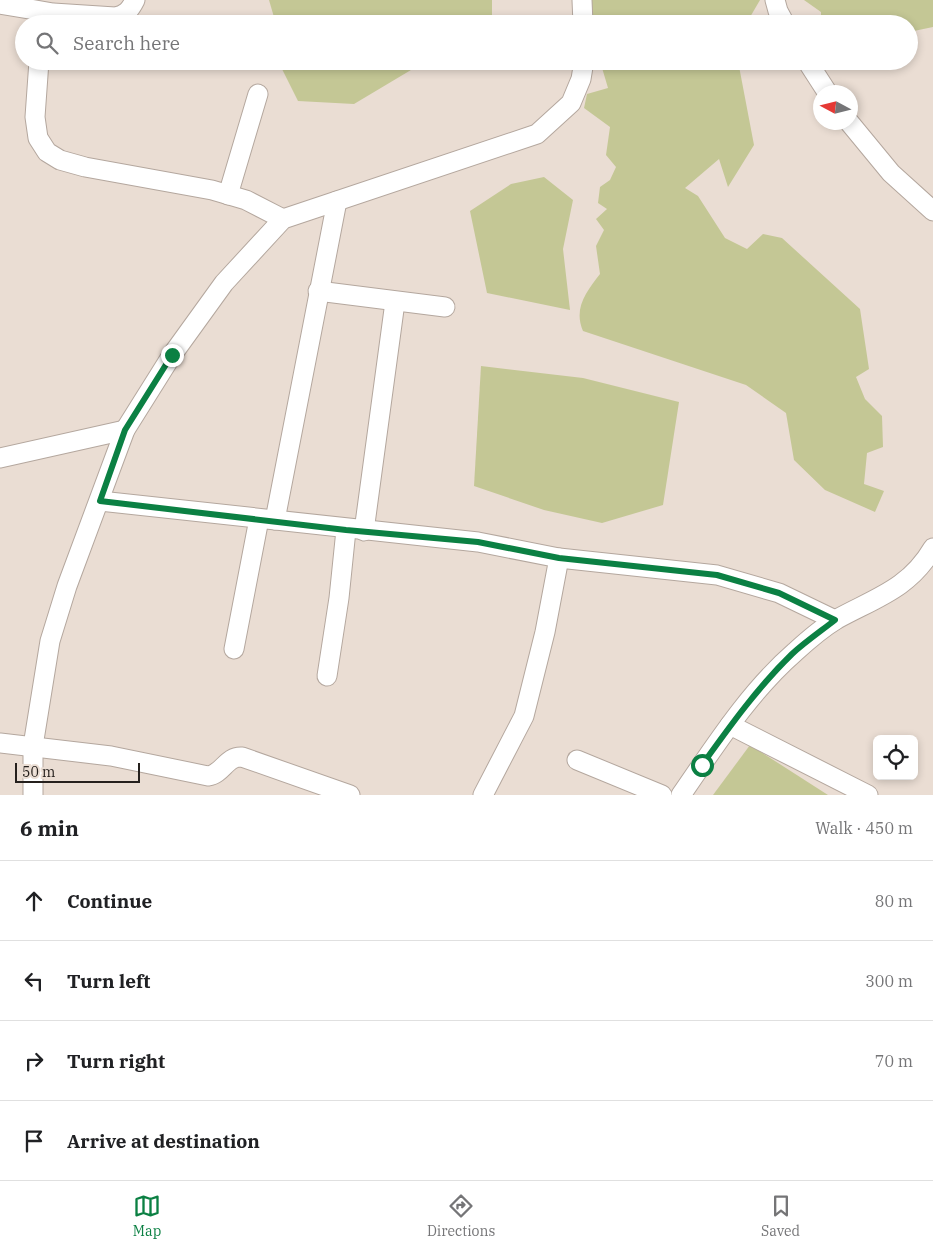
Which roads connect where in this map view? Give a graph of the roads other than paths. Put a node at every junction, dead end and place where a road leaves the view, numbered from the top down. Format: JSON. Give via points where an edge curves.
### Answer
{"nodes":[{"id":1,"x":135,"y":0,"type":"edge"},
{"id":2,"x":582,"y":0,"type":"edge"},
{"id":3,"x":775,"y":0,"type":"edge"},
{"id":4,"x":1,"y":6,"type":"edge"},
{"id":5,"x":48,"y":12,"type":"edge"},
{"id":6,"x":88,"y":15,"type":"edge"},
{"id":7,"x":124,"y":15,"type":"edge"},
{"id":8,"x":583,"y":15,"type":"edge"},
{"id":9,"x":780,"y":15,"type":"edge"},
{"id":10,"x":38,"y":70,"type":"edge"},
{"id":11,"x":582,"y":70,"type":"edge"},
{"id":12,"x":813,"y":70,"type":"edge"},
{"id":13,"x":822,"y":85,"type":"edge"},
{"id":14,"x":258,"y":94,"type":"dead end"},
{"id":15,"x":856,"y":130,"type":"edge"},
{"id":16,"x":228,"y":195,"type":"junction"},
{"id":17,"x":337,"y":201,"type":"junction"},
{"id":18,"x":933,"y":211,"type":"edge"},
{"id":19,"x":283,"y":219,"type":"junction"},
{"id":20,"x":318,"y":292,"type":"junction"},
{"id":21,"x":395,"y":302,"type":"junction"},
{"id":22,"x":445,"y":307,"type":"dead end"},
{"id":23,"x":125,"y":430,"type":"junction"},
{"id":24,"x":0,"y":458,"type":"edge"},
{"id":25,"x":100,"y":501,"type":"junction"},
{"id":26,"x":267,"y":519,"type":"junction"},
{"id":27,"x":355,"y":530,"type":"junction"},
{"id":28,"x":933,"y":548,"type":"edge"},
{"id":29,"x":559,"y":558,"type":"junction"},
{"id":30,"x":835,"y":620,"type":"junction"},
{"id":31,"x":234,"y":649,"type":"dead end"},
{"id":32,"x":327,"y":676,"type":"dead end"},
{"id":33,"x":730,"y":725,"type":"junction"},
{"id":34,"x":0,"y":743,"type":"edge"},
{"id":35,"x":33,"y":746,"type":"junction"},
{"id":36,"x":577,"y":760,"type":"dead end"},
{"id":37,"x":33,"y":795,"type":"edge"},
{"id":38,"x":350,"y":795,"type":"edge"},
{"id":39,"x":483,"y":795,"type":"edge"},
{"id":40,"x":662,"y":795,"type":"edge"},
{"id":41,"x":681,"y":795,"type":"edge"},
{"id":42,"x":868,"y":795,"type":"edge"}],
"edges":[{"from":1,"to":7,"type":"street"},
{"from":2,"to":8,"type":"street"},
{"from":3,"to":9,"type":"street"},
{"from":4,"to":5,"type":"street"},
{"from":5,"to":6,"type":"street"},
{"from":10,"to":16,"type":"street","via":[[35,117],[38,138],[47,152],[60,160],[85,167]]},
{"from":11,"to":17,"type":"street","via":[[571,103],[537,134]]},
{"from":12,"to":13,"type":"street"},
{"from":14,"to":16,"type":"street"},
{"from":15,"to":18,"type":"street","via":[[891,173]]},
{"from":16,"to":19,"type":"street","via":[[246,200]]},
{"from":17,"to":19,"type":"street"},
{"from":17,"to":20,"type":"street"},
{"from":19,"to":23,"type":"street","via":[[224,283],[172,355]]},
{"from":20,"to":21,"type":"street"},
{"from":20,"to":26,"type":"street"},
{"from":21,"to":22,"type":"street"},
{"from":21,"to":27,"type":"street"},
{"from":23,"to":24,"type":"street"},
{"from":23,"to":25,"type":"street"},
{"from":25,"to":26,"type":"street"},
{"from":25,"to":35,"type":"street","via":[[50,641]]},
{"from":26,"to":27,"type":"street"},
{"from":26,"to":31,"type":"street"},
{"from":27,"to":29,"type":"street","via":[[478,542]]},
{"from":27,"to":32,"type":"street","via":[[339,598]]},
{"from":28,"to":30,"type":"street","via":[[896,589]]},
{"from":29,"to":30,"type":"street","via":[[717,575],[779,593]]},
{"from":29,"to":39,"type":"street","via":[[524,716]]},
{"from":30,"to":33,"type":"street","via":[[794,652]]},
{"from":33,"to":41,"type":"street"},
{"from":33,"to":42,"type":"street"},
{"from":34,"to":35,"type":"street"},
{"from":35,"to":37,"type":"street"},
{"from":35,"to":38,"type":"street","via":[[111,756],[208,776],[217,773],[229,760],[242,757]]},
{"from":36,"to":40,"type":"street"}]}
